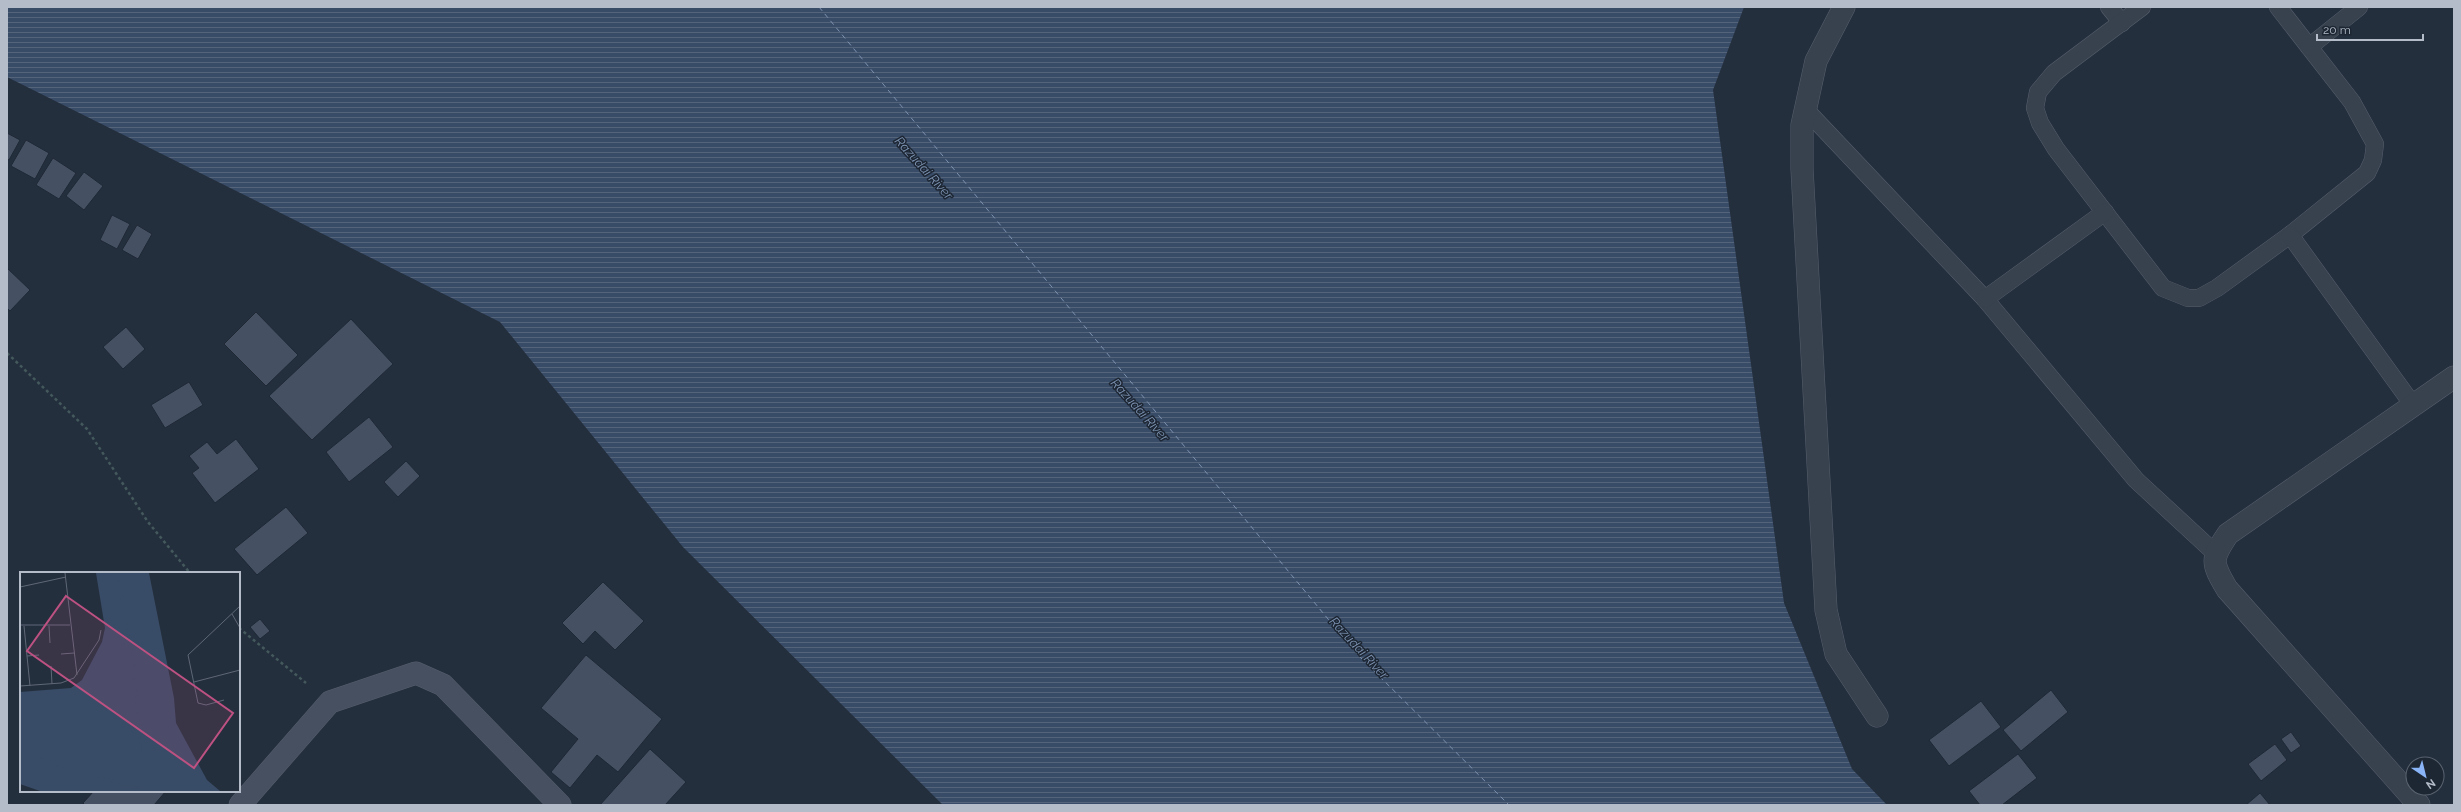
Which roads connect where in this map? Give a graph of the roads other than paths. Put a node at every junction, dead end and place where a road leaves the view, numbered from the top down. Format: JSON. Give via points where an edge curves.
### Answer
{"nodes":[{"id":1,"x":1844,"y":7,"type":"edge"},
{"id":2,"x":2109,"y":7,"type":"edge"},
{"id":3,"x":2142,"y":7,"type":"edge"},
{"id":4,"x":2278,"y":7,"type":"edge"},
{"id":5,"x":2359,"y":7,"type":"edge"},
{"id":6,"x":2122,"y":23,"type":"junction"},
{"id":7,"x":2309,"y":47,"type":"junction"},
{"id":8,"x":1805,"y":109,"type":"junction"},
{"id":9,"x":2105,"y":212,"type":"junction"},
{"id":10,"x":2290,"y":235,"type":"junction"},
{"id":11,"x":1985,"y":300,"type":"junction"},
{"id":12,"x":2454,"y":377,"type":"edge"},
{"id":13,"x":2413,"y":405,"type":"junction"},
{"id":14,"x":2215,"y":553,"type":"junction"},
{"id":15,"x":1877,"y":716,"type":"dead end"},
{"id":16,"x":240,"y":805,"type":"edge"},
{"id":17,"x":560,"y":805,"type":"edge"},
{"id":18,"x":2419,"y":805,"type":"edge"}],
"edges":[{"from":1,"to":8,"type":"street","via":[[1816,61]]},
{"from":2,"to":6,"type":"lane"},
{"from":3,"to":6,"type":"lane"},
{"from":4,"to":7,"type":"lane"},
{"from":5,"to":7,"type":"lane"},
{"from":6,"to":9,"type":"lane","via":[[2054,73],[2038,92],[2035,108],[2040,123],[2056,149]]},
{"from":7,"to":10,"type":"lane","via":[[2352,102],[2375,144],[2373,160],[2367,173]]},
{"from":8,"to":11,"type":"lane"},
{"from":8,"to":15,"type":"street","via":[[1802,125],[1802,169],[1826,610],[1836,654]]},
{"from":9,"to":10,"type":"lane","via":[[2163,288],[2188,298],[2199,298],[2217,288]]},
{"from":9,"to":11,"type":"lane"},
{"from":10,"to":13,"type":"lane"},
{"from":11,"to":14,"type":"lane","via":[[2136,480]]},
{"from":12,"to":13,"type":"street"},
{"from":13,"to":14,"type":"street","via":[[2228,534]]},
{"from":14,"to":18,"type":"street","via":[[2217,572],[2227,589]]},
{"from":16,"to":17,"type":"street","via":[[330,702],[416,673],[443,684]]}]}
